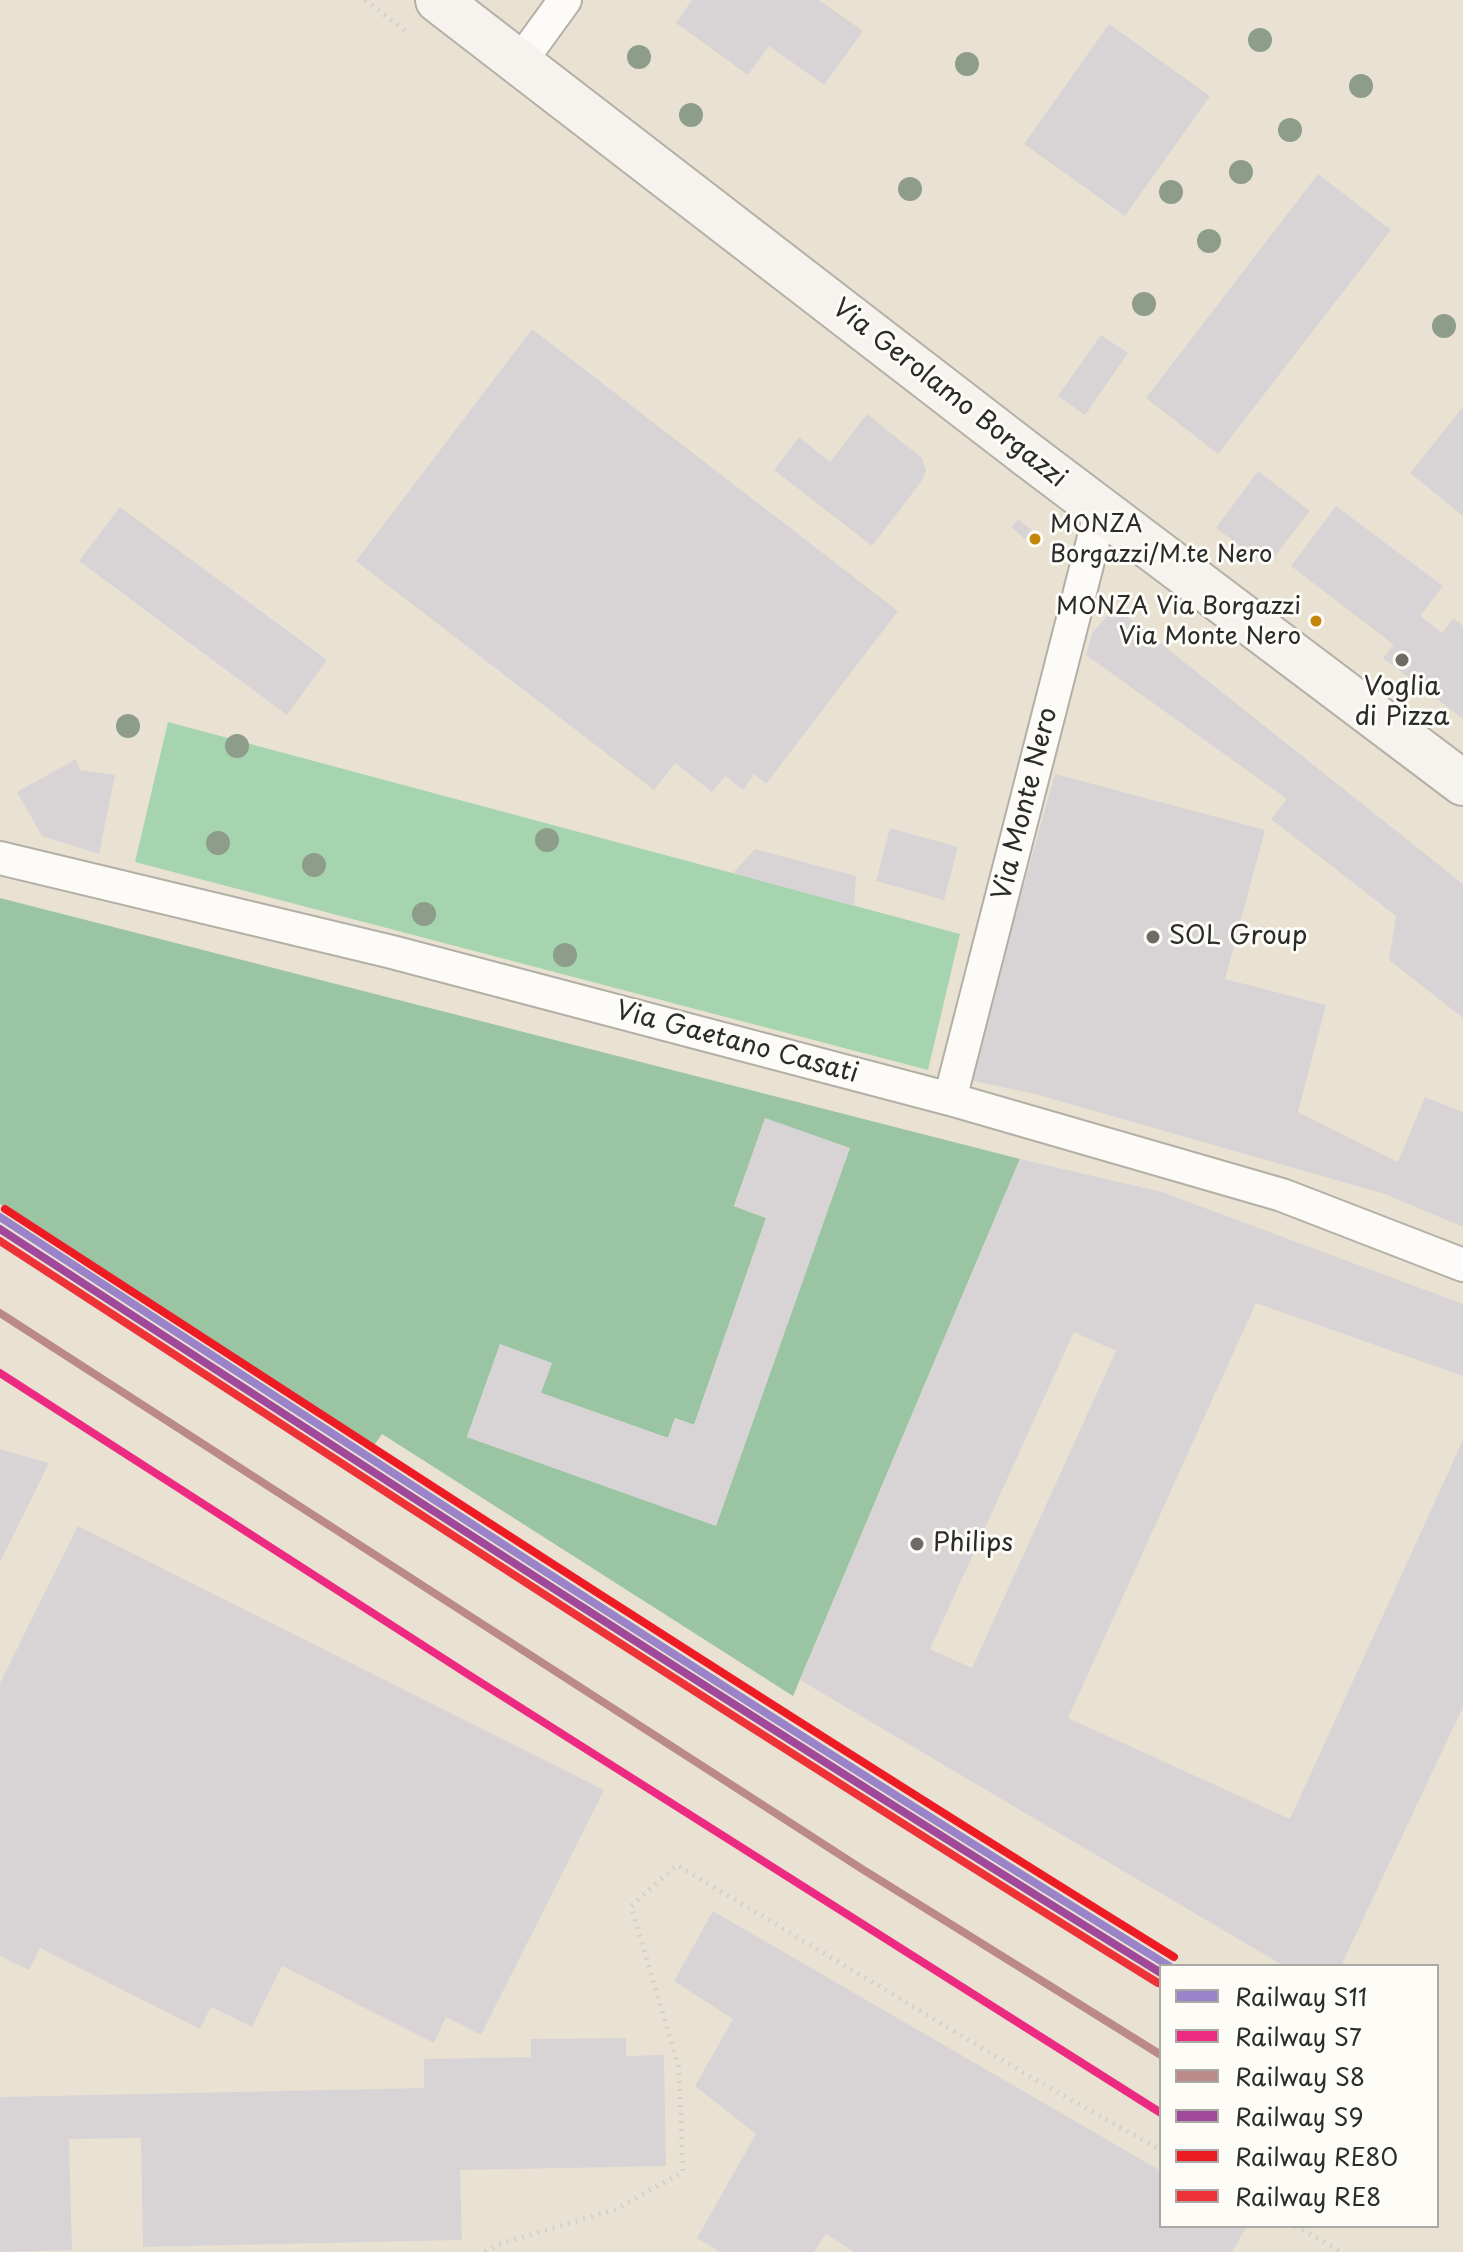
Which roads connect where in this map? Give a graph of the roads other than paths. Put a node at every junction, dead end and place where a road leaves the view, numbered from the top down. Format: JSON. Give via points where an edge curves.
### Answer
{"nodes":[{"id":1,"x":438,"y":0,"type":"edge"},
{"id":2,"x":565,"y":0,"type":"edge"},
{"id":3,"x":520,"y":62,"type":"junction"},
{"id":4,"x":1101,"y":510,"type":"junction"},
{"id":5,"x":1463,"y":783,"type":"edge"},
{"id":6,"x":2,"y":851,"type":"edge"},
{"id":7,"x":950,"y":1099,"type":"junction"},
{"id":8,"x":1463,"y":1265,"type":"edge"}],
"edges":[{"from":1,"to":3,"type":"main road","name":"Via Gerolamo Borgazzi"},
{"from":2,"to":3,"type":"street"},
{"from":3,"to":4,"type":"main road","name":"Via Gerolamo Borgazzi"},
{"from":4,"to":5,"type":"main road","name":"Via Gerolamo Borgazzi"},
{"from":4,"to":7,"type":"street","name":"Via Monte Nero"},
{"from":6,"to":7,"type":"street","name":"Via Gaetano Casati"},
{"from":7,"to":8,"type":"street","name":"Via Gaetano Casati","via":[[1282,1195]]}]}
